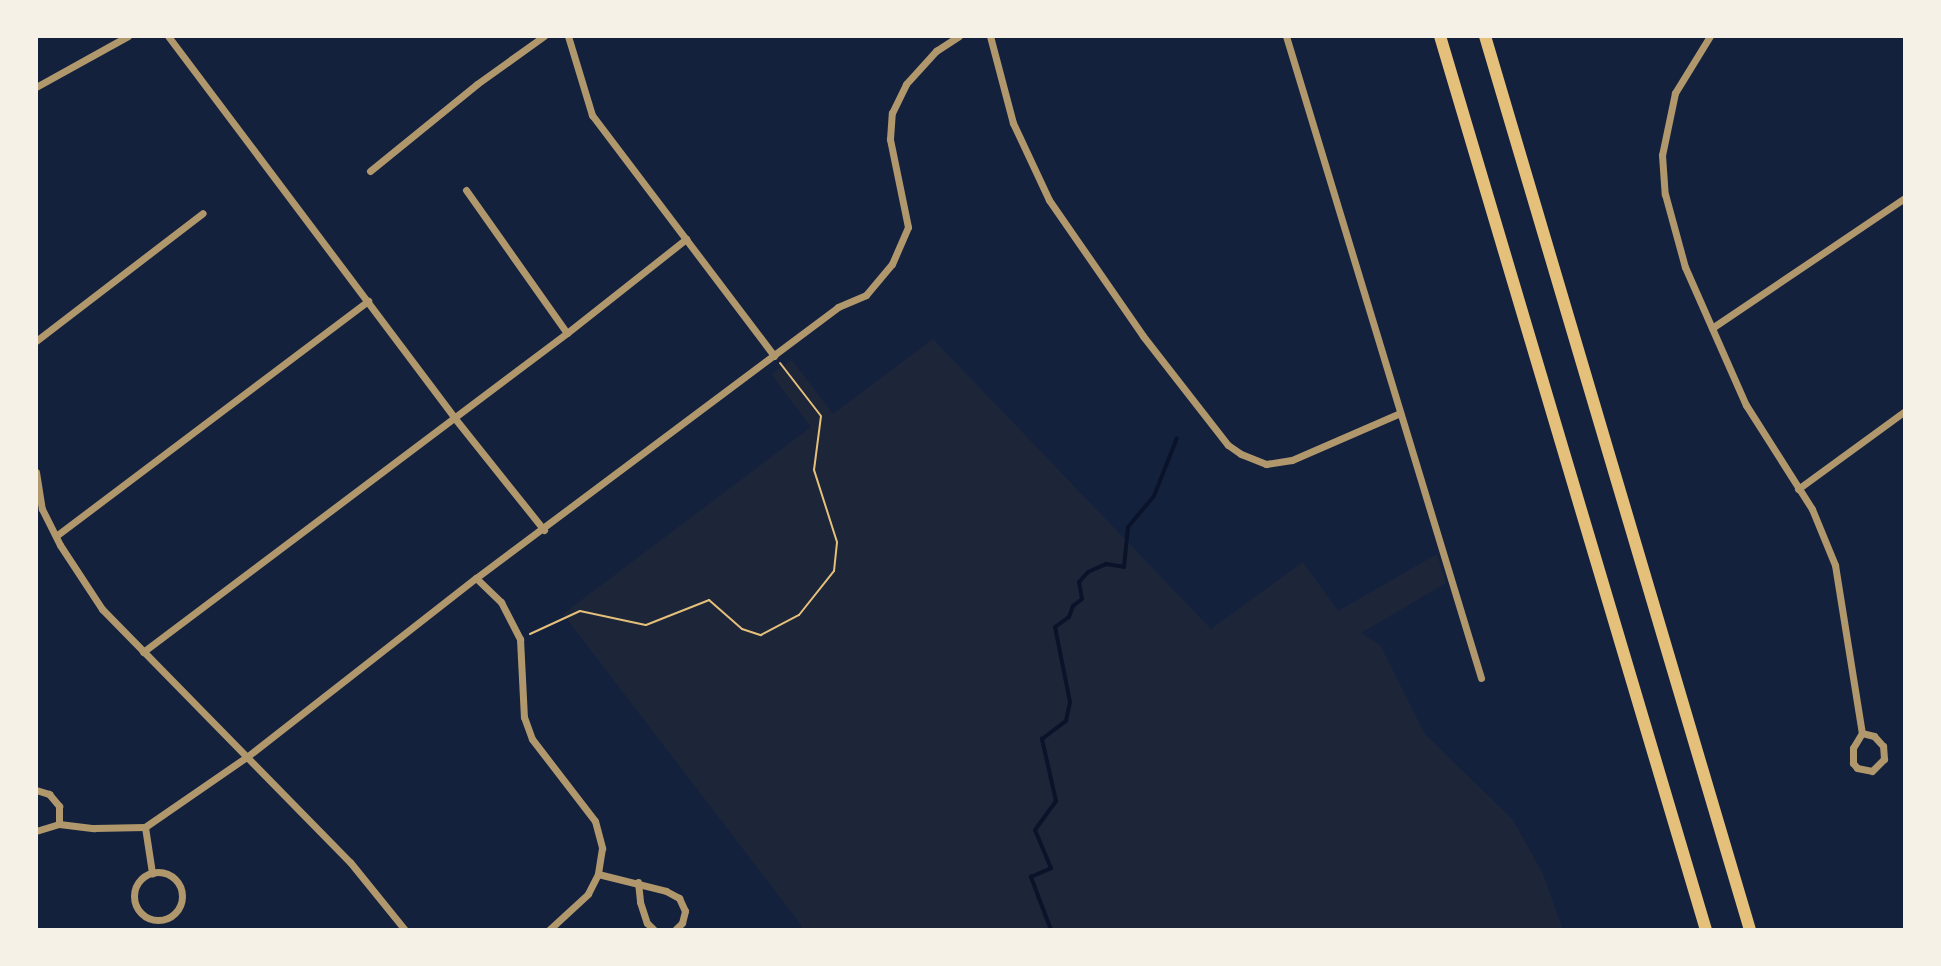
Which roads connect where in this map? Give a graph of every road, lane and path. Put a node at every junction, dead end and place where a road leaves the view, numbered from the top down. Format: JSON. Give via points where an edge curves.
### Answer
{"nodes":[{"id":1,"x":128,"y":36,"type":"edge"},
{"id":2,"x":168,"y":36,"type":"edge"},
{"id":3,"x":544,"y":36,"type":"edge"},
{"id":4,"x":568,"y":36,"type":"edge"},
{"id":5,"x":959,"y":36,"type":"edge"},
{"id":6,"x":990,"y":36,"type":"edge"},
{"id":7,"x":1286,"y":36,"type":"edge"},
{"id":8,"x":1440,"y":36,"type":"edge"},
{"id":9,"x":1485,"y":36,"type":"edge"},
{"id":10,"x":1710,"y":36,"type":"edge"},
{"id":11,"x":36,"y":87,"type":"edge"},
{"id":12,"x":370,"y":171,"type":"dead end"},
{"id":13,"x":466,"y":190,"type":"dead end"},
{"id":14,"x":1905,"y":198,"type":"edge"},
{"id":15,"x":203,"y":213,"type":"dead end"},
{"id":16,"x":686,"y":239,"type":"junction"},
{"id":17,"x":368,"y":301,"type":"junction"},
{"id":18,"x":1712,"y":328,"type":"junction"},
{"id":19,"x":567,"y":333,"type":"junction"},
{"id":20,"x":36,"y":341,"type":"edge"},
{"id":21,"x":774,"y":356,"type":"junction"},
{"id":22,"x":1905,"y":411,"type":"edge"},
{"id":23,"x":1400,"y":413,"type":"junction"},
{"id":24,"x":453,"y":416,"type":"junction"},
{"id":25,"x":36,"y":472,"type":"edge"},
{"id":26,"x":1798,"y":489,"type":"junction"},
{"id":27,"x":544,"y":530,"type":"junction"},
{"id":28,"x":56,"y":536,"type":"junction"},
{"id":29,"x":476,"y":578,"type":"junction"},
{"id":30,"x":520,"y":639,"type":"junction"},
{"id":31,"x":143,"y":652,"type":"junction"},
{"id":32,"x":1481,"y":678,"type":"dead end"},
{"id":33,"x":1862,"y":733,"type":"junction"},
{"id":34,"x":248,"y":756,"type":"junction"},
{"id":35,"x":36,"y":790,"type":"edge"},
{"id":36,"x":59,"y":824,"type":"junction"},
{"id":37,"x":145,"y":827,"type":"junction"},
{"id":38,"x":36,"y":831,"type":"edge"},
{"id":39,"x":152,"y":873,"type":"junction"},
{"id":40,"x":598,"y":874,"type":"junction"},
{"id":41,"x":638,"y":882,"type":"junction"},
{"id":42,"x":405,"y":930,"type":"edge"},
{"id":43,"x":549,"y":930,"type":"edge"},
{"id":44,"x":654,"y":930,"type":"edge"},
{"id":45,"x":675,"y":930,"type":"edge"},
{"id":46,"x":1706,"y":930,"type":"edge"},
{"id":47,"x":1750,"y":930,"type":"edge"}],
"edges":[{"from":1,"to":11,"type":"street"},
{"from":2,"to":17,"type":"street"},
{"from":3,"to":12,"type":"street"},
{"from":4,"to":16,"type":"street","via":[[592,115]]},
{"from":5,"to":21,"type":"street","via":[[936,51],[906,84],[892,113],[890,139],[908,227],[892,264],[866,295],[838,307]]},
{"from":6,"to":23,"type":"street","via":[[1013,123],[1049,200],[1150,346],[1228,445],[1266,464],[1292,460]]},
{"from":7,"to":23,"type":"street"},
{"from":8,"to":46,"type":"highway"},
{"from":9,"to":47,"type":"highway"},
{"from":10,"to":18,"type":"street","via":[[1675,93],[1662,155],[1665,194],[1685,267]]},
{"from":13,"to":19,"type":"street"},
{"from":14,"to":18,"type":"street"},
{"from":15,"to":20,"type":"street"},
{"from":16,"to":19,"type":"street"},
{"from":16,"to":21,"type":"street"},
{"from":17,"to":24,"type":"street"},
{"from":17,"to":28,"type":"street"},
{"from":18,"to":26,"type":"street","via":[[1746,405]]},
{"from":19,"to":24,"type":"street"},
{"from":21,"to":27,"type":"street"},
{"from":21,"to":30,"type":"path","via":[[821,416],[814,470],[837,542],[834,571],[799,615],[761,635],[742,629],[709,600],[646,625],[580,611]]},
{"from":22,"to":26,"type":"street"},
{"from":23,"to":32,"type":"street"},
{"from":24,"to":27,"type":"street"},
{"from":24,"to":31,"type":"street"},
{"from":25,"to":28,"type":"street","via":[[42,509]]},
{"from":26,"to":33,"type":"street","via":[[1835,565]]},
{"from":27,"to":29,"type":"street"},
{"from":28,"to":31,"type":"street","via":[[102,609]]},
{"from":29,"to":30,"type":"street","via":[[501,602]]},
{"from":29,"to":34,"type":"street"},
{"from":30,"to":40,"type":"street","via":[[524,717],[532,739],[595,821],[602,848]]},
{"from":31,"to":34,"type":"street"},
{"from":33,"to":33,"type":"street","via":[[1883,746],[1884,759],[1872,771],[1853,763],[1853,748]]},
{"from":34,"to":37,"type":"street"},
{"from":34,"to":42,"type":"street","via":[[350,862]]},
{"from":35,"to":36,"type":"street","via":[[49,794],[59,806]]},
{"from":36,"to":37,"type":"street"},
{"from":36,"to":38,"type":"street"},
{"from":37,"to":39,"type":"street"},
{"from":39,"to":39,"type":"street","via":[[134,890],[136,906],[147,918],[163,920],[177,911],[181,889],[173,877]]},
{"from":40,"to":41,"type":"street"},
{"from":40,"to":43,"type":"street","via":[[588,894]]},
{"from":41,"to":44,"type":"street","via":[[640,902]]},
{"from":41,"to":45,"type":"street","via":[[679,898],[685,911]]}]}
